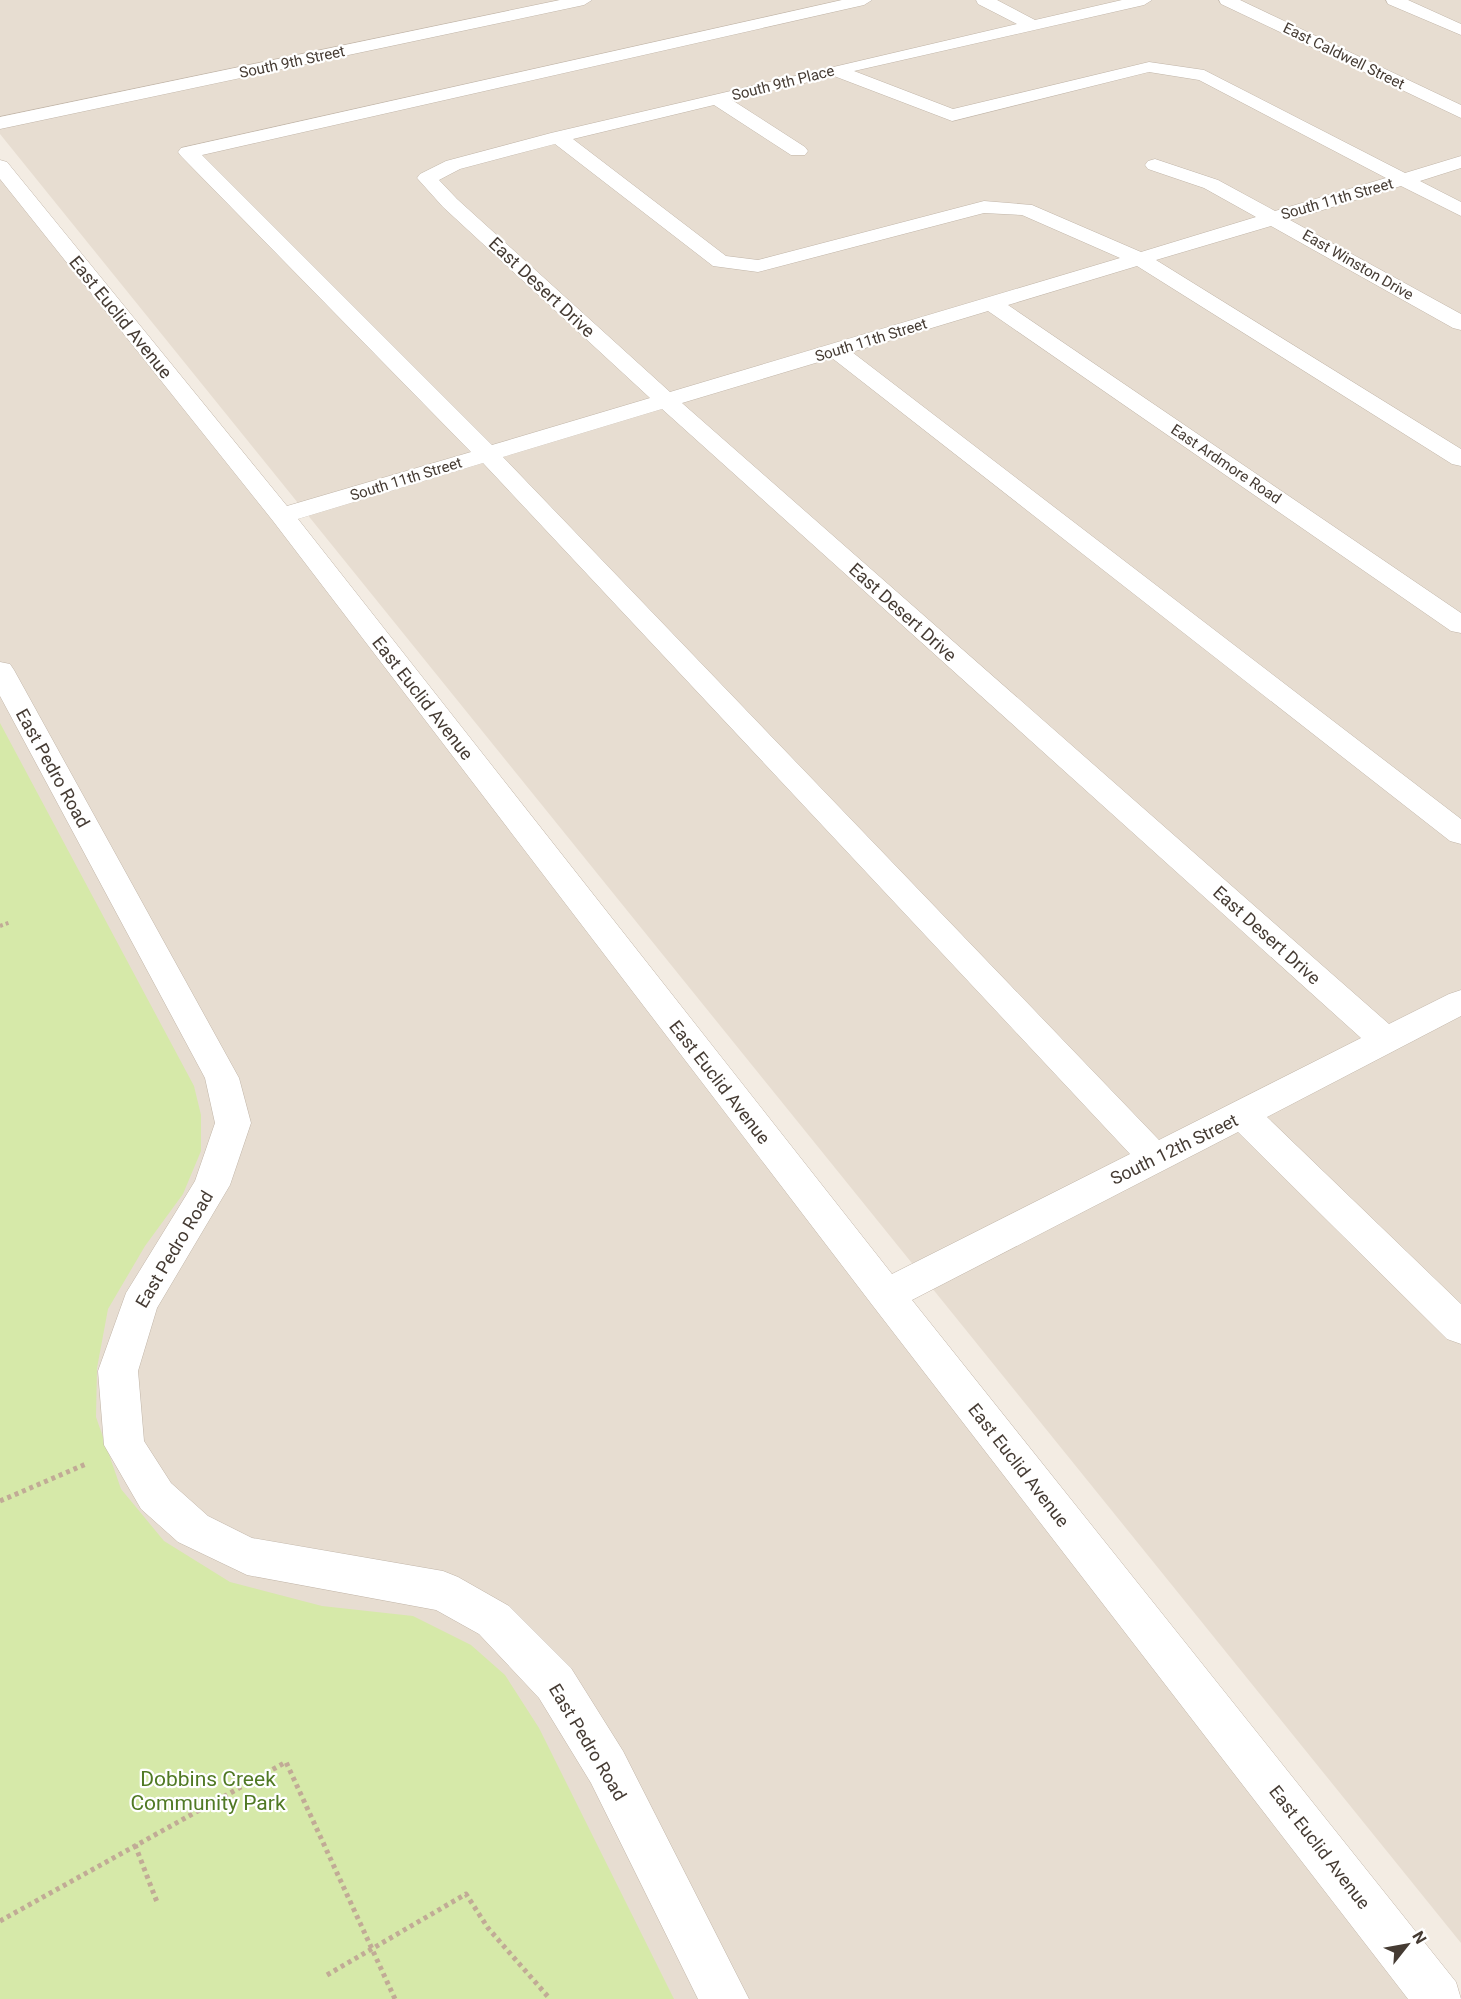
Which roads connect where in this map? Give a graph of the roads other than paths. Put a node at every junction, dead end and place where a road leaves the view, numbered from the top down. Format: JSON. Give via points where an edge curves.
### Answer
{"nodes":[{"id":1,"x":584,"y":0,"type":"edge"},
{"id":2,"x":864,"y":0,"type":"edge"},
{"id":3,"x":984,"y":0,"type":"edge"},
{"id":4,"x":1144,"y":0,"type":"edge"},
{"id":5,"x":1227,"y":0,"type":"edge"},
{"id":6,"x":1394,"y":0,"type":"edge"},
{"id":7,"x":1032,"y":25,"type":"junction"},
{"id":8,"x":1461,"y":30,"type":"edge"},
{"id":9,"x":835,"y":70,"type":"junction"},
{"id":10,"x":717,"y":99,"type":"junction"},
{"id":11,"x":1461,"y":112,"type":"edge"},
{"id":12,"x":0,"y":123,"type":"edge"},
{"id":13,"x":558,"y":137,"type":"junction"},
{"id":14,"x":798,"y":152,"type":"dead end"},
{"id":15,"x":1461,"y":162,"type":"edge"},
{"id":16,"x":1155,"y":165,"type":"dead end"},
{"id":17,"x":0,"y":166,"type":"edge"},
{"id":18,"x":427,"y":178,"type":"joint"},
{"id":19,"x":1403,"y":179,"type":"junction"},
{"id":20,"x":1461,"y":210,"type":"edge"},
{"id":21,"x":1274,"y":218,"type":"junction"},
{"id":22,"x":1140,"y":259,"type":"junction"},
{"id":23,"x":992,"y":304,"type":"junction"},
{"id":24,"x":1461,"y":323,"type":"edge"},
{"id":25,"x":836,"y":350,"type":"junction"},
{"id":26,"x":666,"y":401,"type":"junction"},
{"id":27,"x":488,"y":455,"type":"junction"},
{"id":28,"x":1461,"y":459,"type":"edge"},
{"id":29,"x":282,"y":516,"type":"junction"},
{"id":30,"x":1461,"y":625,"type":"edge"},
{"id":31,"x":0,"y":670,"type":"edge"},
{"id":32,"x":1461,"y":834,"type":"edge"},
{"id":33,"x":1461,"y":1002,"type":"edge"},
{"id":34,"x":1385,"y":1040,"type":"junction"},
{"id":35,"x":1243,"y":1115,"type":"junction"},
{"id":36,"x":1155,"y":1158,"type":"junction"},
{"id":37,"x":886,"y":1295,"type":"junction"},
{"id":38,"x":1461,"y":1328,"type":"edge"},
{"id":39,"x":724,"y":1999,"type":"edge"},
{"id":40,"x":1439,"y":1999,"type":"edge"}],
"edges":[{"from":1,"to":12,"type":"street","name":"South 9th Street"},
{"from":2,"to":27,"type":"street","via":[[188,152]]},
{"from":3,"to":7,"type":"street"},
{"from":4,"to":7,"type":"street","name":"South 9th Place"},
{"from":5,"to":11,"type":"street","name":"East Caldwell Street"},
{"from":6,"to":8,"type":"street"},
{"from":7,"to":9,"type":"street","name":"South 9th Place"},
{"from":9,"to":10,"type":"street","name":"South 9th Place"},
{"from":9,"to":19,"type":"street","via":[[952,115],[1149,67],[1204,75]]},
{"from":10,"to":13,"type":"street","name":"South 9th Place"},
{"from":10,"to":14,"type":"street"},
{"from":13,"to":18,"type":"street","name":"South 9th Place","via":[[453,165]]},
{"from":13,"to":22,"type":"street","via":[[720,262],[758,266],[984,207],[1025,209]]},
{"from":15,"to":19,"type":"street","name":"South 11th Street"},
{"from":16,"to":21,"type":"street","name":"East Winston Drive","via":[[1211,184]]},
{"from":17,"to":29,"type":"street","name":"East Euclid Avenue"},
{"from":18,"to":26,"type":"street","name":"East Desert Drive"},
{"from":19,"to":20,"type":"street"},
{"from":19,"to":21,"type":"street","name":"South 11th Street"},
{"from":21,"to":22,"type":"street","name":"South 11th Street"},
{"from":21,"to":24,"type":"street","name":"East Winston Drive"},
{"from":22,"to":23,"type":"street","name":"South 11th Street"},
{"from":22,"to":28,"type":"street"},
{"from":23,"to":25,"type":"street","name":"South 11th Street"},
{"from":23,"to":30,"type":"street","name":"East Ardmore Road"},
{"from":25,"to":26,"type":"street","name":"South 11th Street"},
{"from":25,"to":32,"type":"street"},
{"from":26,"to":27,"type":"street","name":"South 11th Street"},
{"from":26,"to":34,"type":"street","name":"East Desert Drive"},
{"from":27,"to":29,"type":"street","name":"South 11th Street"},
{"from":27,"to":36,"type":"street"},
{"from":29,"to":37,"type":"street","name":"East Euclid Avenue"},
{"from":31,"to":39,"type":"street","name":"East Pedro Road","via":[[222,1078],[233,1123],[212,1185],[139,1304],[118,1371],[124,1445],[156,1496],[193,1529],[247,1556],[443,1591],[494,1620],[555,1683],[607,1767]]},
{"from":33,"to":34,"type":"street","name":"South 12th Street"},
{"from":34,"to":35,"type":"street","name":"South 12th Street"},
{"from":35,"to":36,"type":"street","name":"South 12th Street"},
{"from":35,"to":38,"type":"street"},
{"from":36,"to":37,"type":"street","name":"South 12th Street"},
{"from":37,"to":40,"type":"street","name":"East Euclid Avenue"}]}
